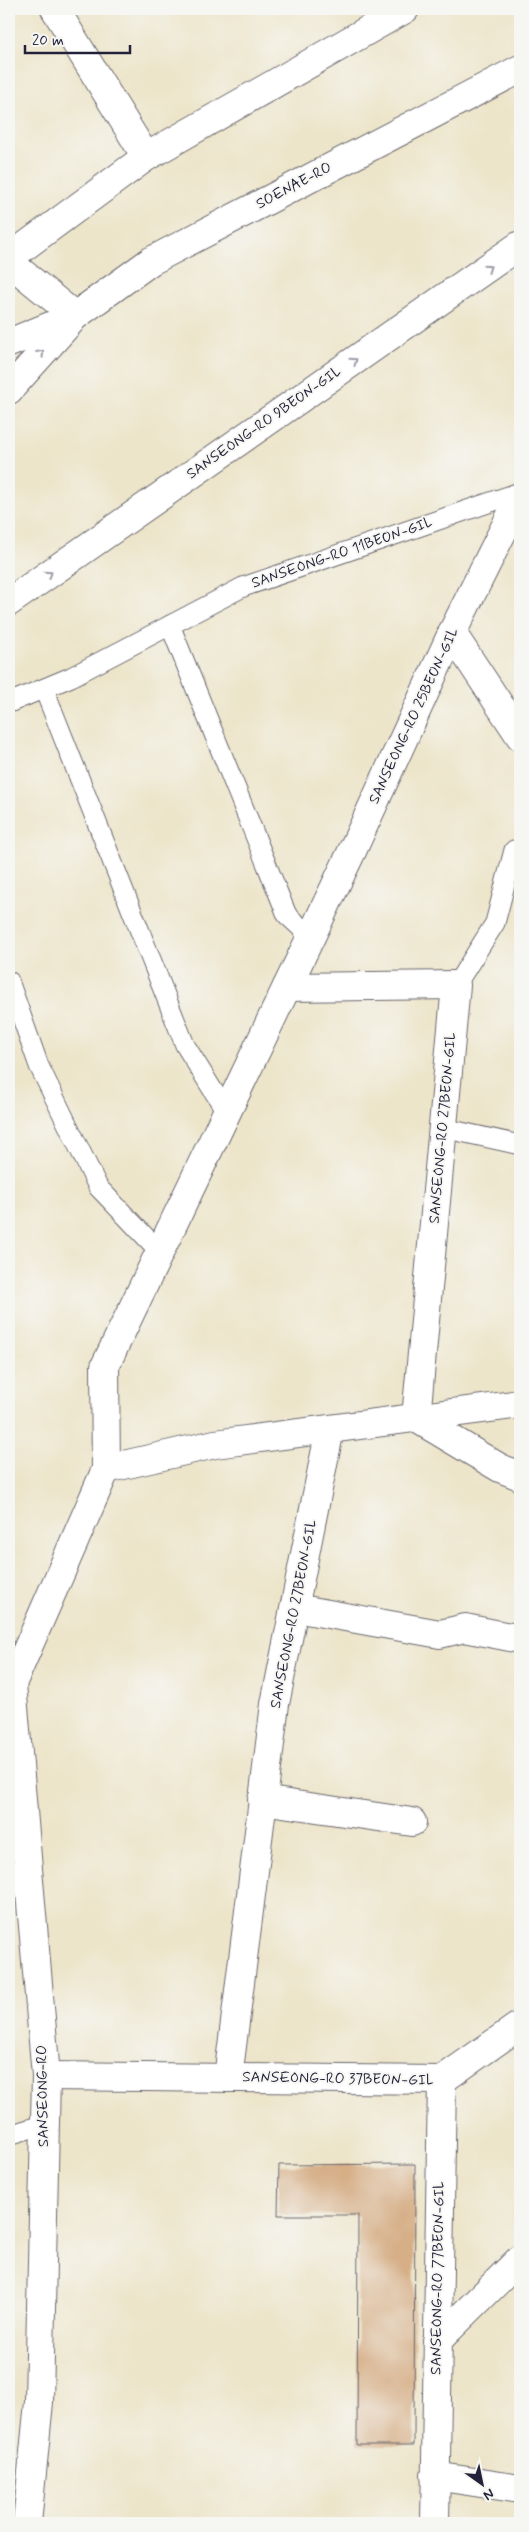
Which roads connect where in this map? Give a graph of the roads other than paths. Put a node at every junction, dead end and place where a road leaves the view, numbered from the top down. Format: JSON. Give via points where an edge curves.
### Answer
{"nodes":[{"id":1,"x":55,"y":9,"type":"edge"},
{"id":2,"x":405,"y":9,"type":"edge"},
{"id":3,"x":520,"y":69,"type":"edge"},
{"id":4,"x":146,"y":157,"type":"junction"},
{"id":5,"x":520,"y":245,"type":"edge"},
{"id":6,"x":9,"y":260,"type":"edge"},
{"id":7,"x":75,"y":316,"type":"junction"},
{"id":8,"x":9,"y":343,"type":"edge"},
{"id":9,"x":9,"y":390,"type":"edge"},
{"id":10,"x":520,"y":492,"type":"edge"},
{"id":11,"x":520,"y":498,"type":"edge"},
{"id":12,"x":9,"y":602,"type":"edge"},
{"id":13,"x":170,"y":625,"type":"junction"},
{"id":14,"x":452,"y":633,"type":"junction"},
{"id":15,"x":44,"y":689,"type":"junction"},
{"id":16,"x":9,"y":703,"type":"edge"},
{"id":17,"x":520,"y":736,"type":"edge"},
{"id":18,"x":514,"y":850,"type":"dead end"},
{"id":19,"x":311,"y":937,"type":"junction"},
{"id":20,"x":10,"y":983,"type":"edge"},
{"id":21,"x":456,"y":985,"type":"junction"},
{"id":22,"x":287,"y":987,"type":"junction"},
{"id":23,"x":227,"y":1113,"type":"junction"},
{"id":24,"x":443,"y":1128,"type":"junction"},
{"id":25,"x":520,"y":1145,"type":"edge"},
{"id":26,"x":160,"y":1252,"type":"junction"},
{"id":27,"x":520,"y":1404,"type":"edge"},
{"id":28,"x":416,"y":1418,"type":"junction"},
{"id":29,"x":330,"y":1429,"type":"junction"},
{"id":30,"x":106,"y":1469,"type":"junction"},
{"id":31,"x":520,"y":1476,"type":"edge"},
{"id":32,"x":295,"y":1608,"type":"junction"},
{"id":33,"x":520,"y":1639,"type":"edge"},
{"id":34,"x":10,"y":1677,"type":"edge"},
{"id":35,"x":262,"y":1800,"type":"junction"},
{"id":36,"x":412,"y":1822,"type":"dead end"},
{"id":37,"x":520,"y":2025,"type":"edge"},
{"id":38,"x":46,"y":2076,"type":"junction"},
{"id":39,"x":228,"y":2078,"type":"junction"},
{"id":40,"x":442,"y":2080,"type":"junction"},
{"id":41,"x":45,"y":2124,"type":"junction"},
{"id":42,"x":9,"y":2135,"type":"edge"},
{"id":43,"x":520,"y":2259,"type":"edge"},
{"id":44,"x":437,"y":2341,"type":"junction"},
{"id":45,"x":435,"y":2476,"type":"junction"},
{"id":46,"x":520,"y":2489,"type":"edge"},
{"id":47,"x":27,"y":2523,"type":"edge"},
{"id":48,"x":434,"y":2523,"type":"edge"}],
"edges":[{"from":1,"to":4,"type":"street"},
{"from":2,"to":4,"type":"street"},
{"from":3,"to":7,"type":"street","name":"SOENAE-RO","via":[[151,261]]},
{"from":4,"to":6,"type":"street"},
{"from":12,"to":5,"type":"street","name":"SANSEONG-RO 9BEON-GIL","one_way":true},
{"from":6,"to":7,"type":"street"},
{"from":7,"to":8,"type":"street","name":"SOENAE-RO"},
{"from":9,"to":7,"type":"street","one_way":true},
{"from":10,"to":13,"type":"lane","name":"SANSEONG-RO 11BEON-GIL","via":[[243,587]]},
{"from":11,"to":14,"type":"street","name":"SANSEONG-RO 25BEON-GIL"},
{"from":13,"to":15,"type":"lane","name":"SANSEONG-RO 11BEON-GIL"},
{"from":13,"to":19,"type":"lane","via":[[287,915]]},
{"from":14,"to":17,"type":"street"},
{"from":14,"to":19,"type":"street","name":"SANSEONG-RO 25BEON-GIL"},
{"from":15,"to":16,"type":"lane","name":"SANSEONG-RO 11BEON-GIL"},
{"from":15,"to":23,"type":"lane","via":[[185,1045]]},
{"from":18,"to":21,"type":"lane","name":"SANSEONG-RO 27BEON-GIL","via":[[494,923]]},
{"from":19,"to":22,"type":"street","name":"SANSEONG-RO 25BEON-GIL"},
{"from":20,"to":26,"type":"lane","via":[[39,1066],[98,1187]]},
{"from":21,"to":22,"type":"street"},
{"from":21,"to":24,"type":"street","name":"SANSEONG-RO 27BEON-GIL"},
{"from":22,"to":23,"type":"street","name":"SANSEONG-RO 25BEON-GIL"},
{"from":23,"to":26,"type":"street","name":"SANSEONG-RO 25BEON-GIL"},
{"from":24,"to":25,"type":"lane"},
{"from":24,"to":28,"type":"street","name":"SANSEONG-RO 27BEON-GIL"},
{"from":26,"to":30,"type":"street","name":"SANSEONG-RO 25BEON-GIL","via":[[105,1366]]},
{"from":27,"to":28,"type":"street"},
{"from":28,"to":29,"type":"street"},
{"from":28,"to":31,"type":"street","via":[[500,1468]]},
{"from":29,"to":30,"type":"street","via":[[216,1444]]},
{"from":29,"to":32,"type":"street","name":"SANSEONG-RO 27BEON-GIL"},
{"from":30,"to":34,"type":"street"},
{"from":32,"to":33,"type":"street","via":[[440,1634],[465,1628]]},
{"from":32,"to":35,"type":"street","name":"SANSEONG-RO 27BEON-GIL","via":[[275,1704]]},
{"from":34,"to":38,"type":"street","name":"SANSEONG-RO"},
{"from":35,"to":36,"type":"street"},
{"from":35,"to":39,"type":"street","name":"SANSEONG-RO 37BEON-GIL"},
{"from":37,"to":40,"type":"street","name":"SANSEONG-RO 37BEON-GIL"},
{"from":38,"to":39,"type":"street","name":"SANSEONG-RO 37BEON-GIL"},
{"from":38,"to":41,"type":"street","name":"SANSEONG-RO"},
{"from":39,"to":40,"type":"street","name":"SANSEONG-RO 37BEON-GIL"},
{"from":40,"to":44,"type":"street","name":"SANSEONG-RO 77BEON-GIL"},
{"from":41,"to":42,"type":"lane"},
{"from":41,"to":47,"type":"street","name":"SANSEONG-RO","via":[[39,2402]]},
{"from":43,"to":44,"type":"street"},
{"from":44,"to":45,"type":"street","name":"SANSEONG-RO 77BEON-GIL"},
{"from":45,"to":46,"type":"street"},
{"from":45,"to":48,"type":"street","name":"SANSEONG-RO 77BEON-GIL"}]}
